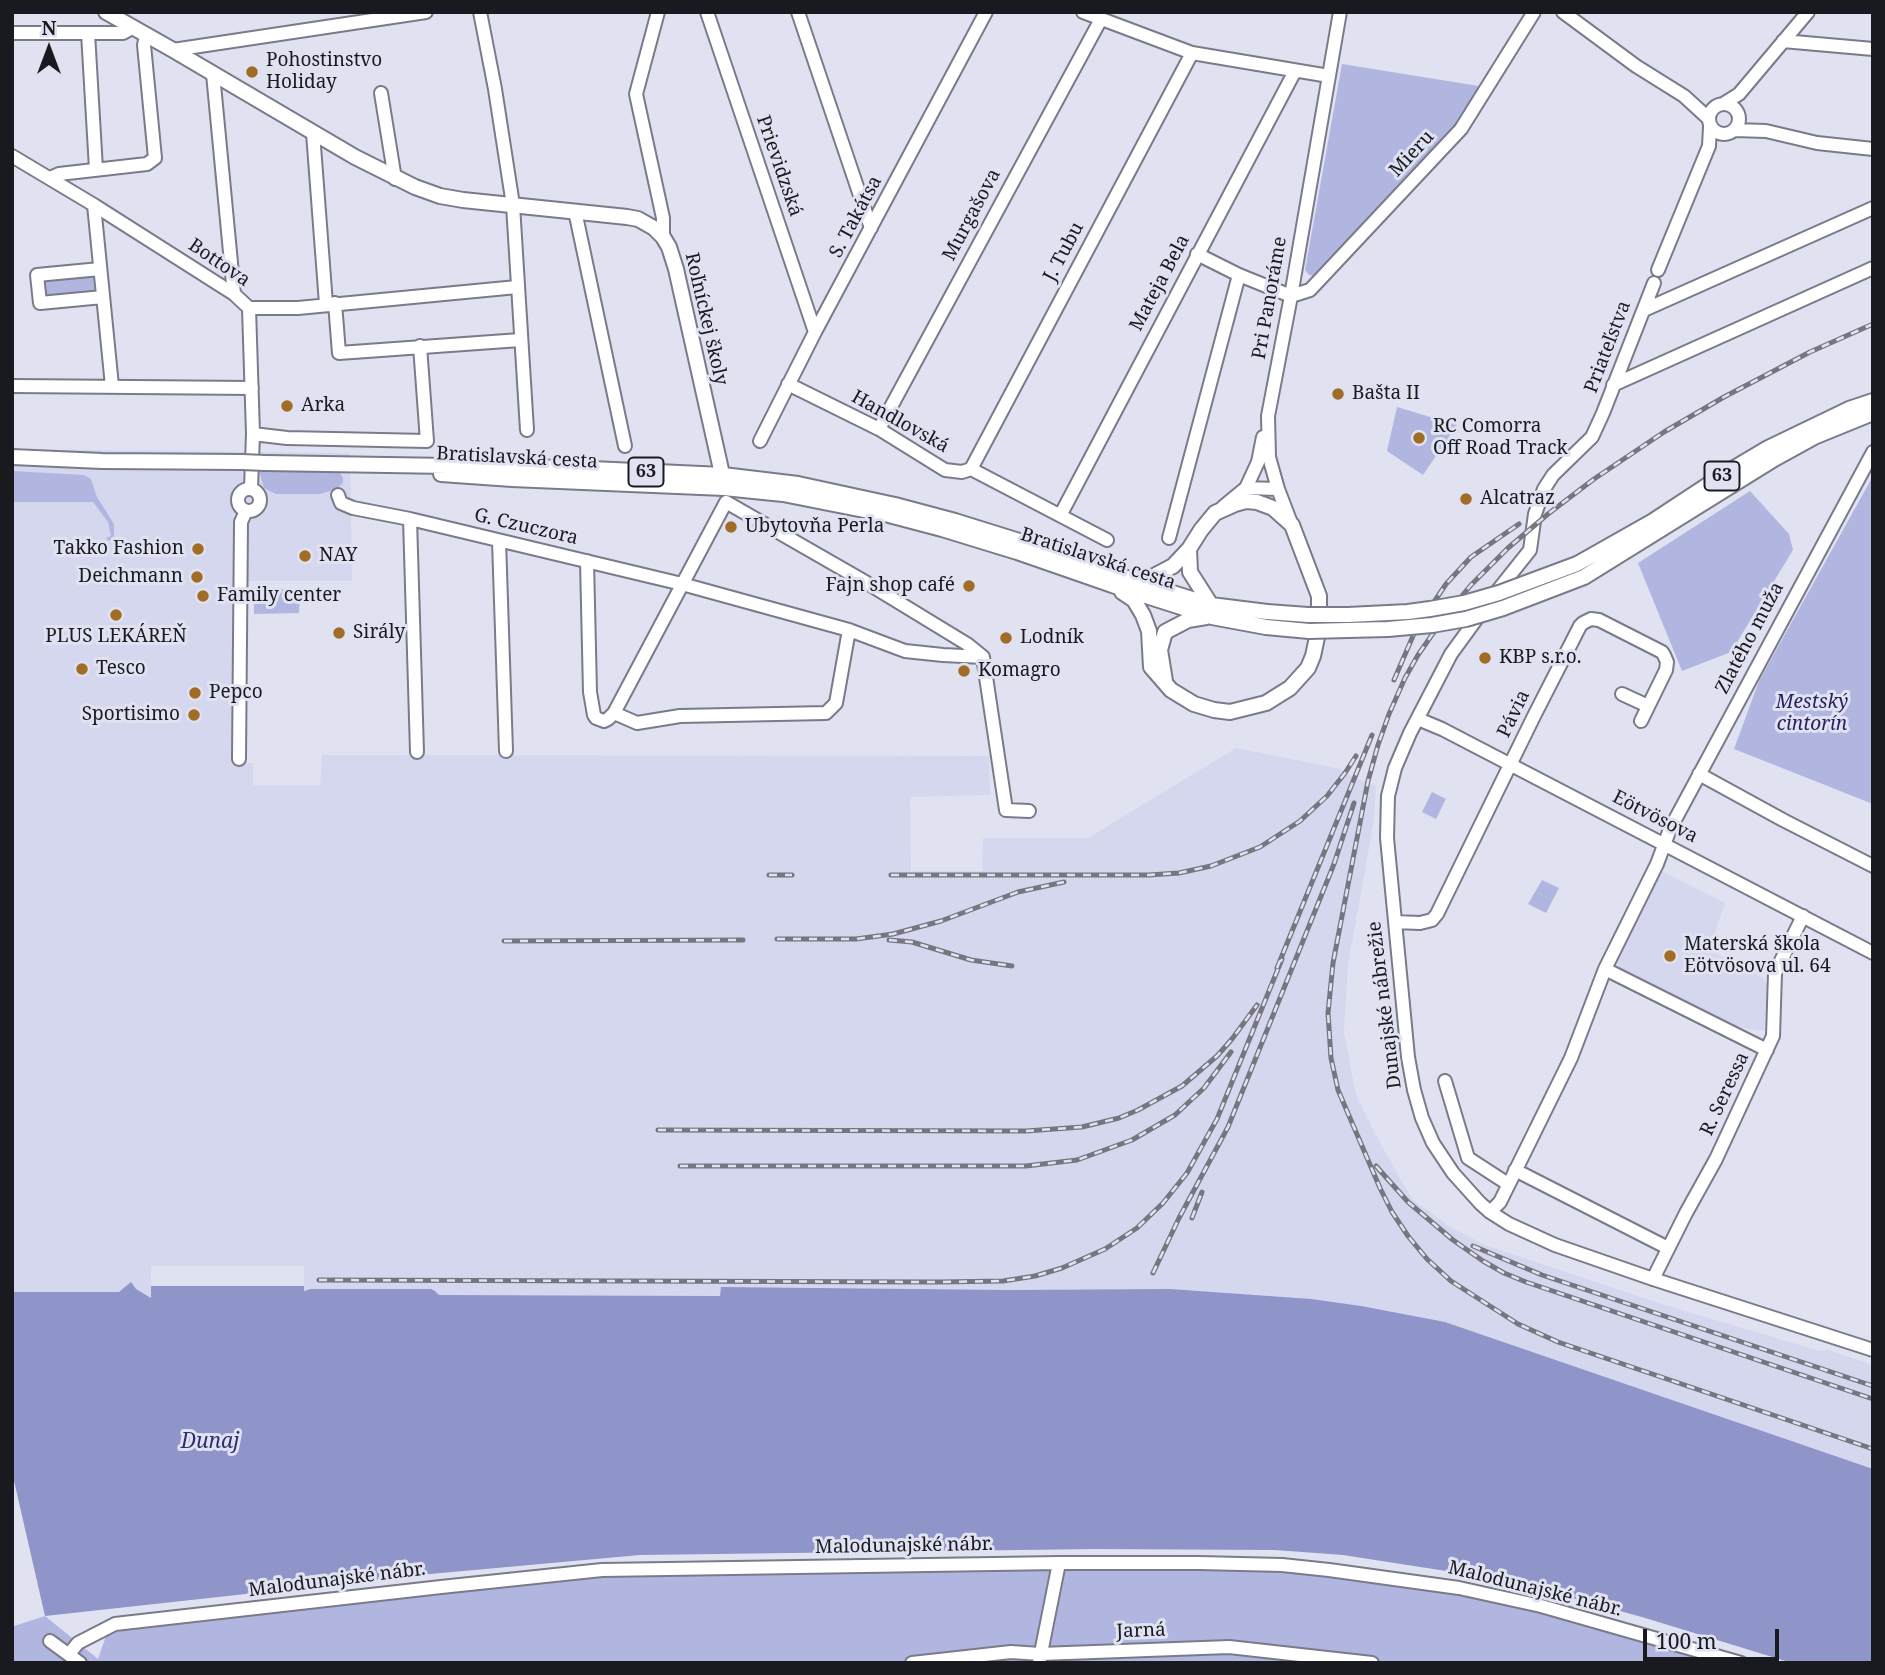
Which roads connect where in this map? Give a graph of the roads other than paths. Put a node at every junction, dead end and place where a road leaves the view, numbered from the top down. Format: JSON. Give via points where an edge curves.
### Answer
{"nodes":[{"id":1,"x":106,"y":12,"type":"edge"},
{"id":2,"x":426,"y":12,"type":"edge"},
{"id":3,"x":480,"y":12,"type":"edge"},
{"id":4,"x":658,"y":12,"type":"edge"},
{"id":5,"x":706,"y":12,"type":"edge"},
{"id":6,"x":798,"y":12,"type":"edge"},
{"id":7,"x":986,"y":12,"type":"edge"},
{"id":8,"x":1083,"y":12,"type":"edge"},
{"id":9,"x":1340,"y":12,"type":"edge"},
{"id":10,"x":1534,"y":12,"type":"edge"},
{"id":11,"x":1563,"y":12,"type":"edge"},
{"id":12,"x":1808,"y":12,"type":"edge"},
{"id":13,"x":1101,"y":19,"type":"junction"},
{"id":14,"x":139,"y":32,"type":"junction"},
{"id":15,"x":12,"y":33,"type":"edge"},
{"id":16,"x":88,"y":33,"type":"junction"},
{"id":17,"x":1783,"y":41,"type":"junction"},
{"id":18,"x":1873,"y":49,"type":"edge"},
{"id":19,"x":173,"y":50,"type":"junction"},
{"id":20,"x":1192,"y":53,"type":"junction"},
{"id":21,"x":1296,"y":71,"type":"junction"},
{"id":22,"x":213,"y":74,"type":"junction"},
{"id":23,"x":1329,"y":76,"type":"junction"},
{"id":24,"x":381,"y":93,"type":"dead end"},
{"id":25,"x":1739,"y":94,"type":"junction"},
{"id":26,"x":1714,"y":114,"type":"junction"},
{"id":27,"x":1738,"y":114,"type":"junction"},
{"id":28,"x":1766,"y":131,"type":"junction"},
{"id":29,"x":1730,"y":132,"type":"junction"},
{"id":30,"x":313,"y":133,"type":"junction"},
{"id":31,"x":1709,"y":146,"type":"junction"},
{"id":32,"x":1873,"y":149,"type":"edge"},
{"id":33,"x":12,"y":156,"type":"edge"},
{"id":34,"x":96,"y":169,"type":"junction"},
{"id":35,"x":50,"y":178,"type":"junction"},
{"id":36,"x":395,"y":179,"type":"junction"},
{"id":37,"x":94,"y":205,"type":"junction"},
{"id":38,"x":513,"y":205,"type":"junction"},
{"id":39,"x":1873,"y":208,"type":"edge"},
{"id":40,"x":575,"y":211,"type":"junction"},
{"id":41,"x":872,"y":228,"type":"junction"},
{"id":42,"x":663,"y":237,"type":"junction"},
{"id":43,"x":1198,"y":254,"type":"junction"},
{"id":44,"x":1873,"y":268,"type":"edge"},
{"id":45,"x":100,"y":269,"type":"junction"},
{"id":46,"x":1239,"y":275,"type":"junction"},
{"id":47,"x":517,"y":287,"type":"junction"},
{"id":48,"x":234,"y":293,"type":"junction"},
{"id":49,"x":1291,"y":296,"type":"junction"},
{"id":50,"x":103,"y":297,"type":"junction"},
{"id":51,"x":331,"y":303,"type":"junction"},
{"id":52,"x":249,"y":309,"type":"junction"},
{"id":53,"x":1644,"y":310,"type":"junction"},
{"id":54,"x":815,"y":332,"type":"junction"},
{"id":55,"x":520,"y":340,"type":"junction"},
{"id":56,"x":421,"y":346,"type":"junction"},
{"id":57,"x":788,"y":384,"type":"junction"},
{"id":58,"x":1613,"y":385,"type":"junction"},
{"id":59,"x":12,"y":386,"type":"edge"},
{"id":60,"x":112,"y":386,"type":"junction"},
{"id":61,"x":252,"y":388,"type":"junction"},
{"id":62,"x":1873,"y":401,"type":"edge"},
{"id":63,"x":1873,"y":413,"type":"edge"},
{"id":64,"x":1268,"y":416,"type":"junction"},
{"id":65,"x":879,"y":429,"type":"junction"},
{"id":66,"x":527,"y":430,"type":"dead end"},
{"id":67,"x":253,"y":435,"type":"junction"},
{"id":68,"x":760,"y":441,"type":"dead end"},
{"id":69,"x":625,"y":446,"type":"dead end"},
{"id":70,"x":1873,"y":452,"type":"edge"},
{"id":71,"x":12,"y":457,"type":"edge"},
{"id":72,"x":102,"y":461,"type":"junction"},
{"id":73,"x":12,"y":466,"type":"edge"},
{"id":74,"x":971,"y":469,"type":"junction"},
{"id":75,"x":724,"y":488,"type":"junction"},
{"id":76,"x":1246,"y":488,"type":"junction"},
{"id":77,"x":1278,"y":489,"type":"junction"},
{"id":78,"x":338,"y":495,"type":"dead end"},
{"id":79,"x":1256,"y":502,"type":"junction"},
{"id":80,"x":1215,"y":513,"type":"junction"},
{"id":81,"x":1060,"y":514,"type":"junction"},
{"id":82,"x":410,"y":519,"type":"junction"},
{"id":83,"x":1292,"y":525,"type":"junction"},
{"id":84,"x":1169,"y":538,"type":"dead end"},
{"id":85,"x":1107,"y":540,"type":"dead end"},
{"id":86,"x":499,"y":541,"type":"junction"},
{"id":87,"x":1189,"y":549,"type":"junction"},
{"id":88,"x":587,"y":561,"type":"junction"},
{"id":89,"x":1581,"y":570,"type":"junction"},
{"id":90,"x":1141,"y":583,"type":"junction"},
{"id":91,"x":682,"y":584,"type":"junction"},
{"id":92,"x":1112,"y":585,"type":"junction"},
{"id":93,"x":1491,"y":599,"type":"joint"},
{"id":94,"x":1212,"y":611,"type":"junction"},
{"id":95,"x":849,"y":630,"type":"junction"},
{"id":96,"x":983,"y":657,"type":"junction"},
{"id":97,"x":1165,"y":683,"type":"junction"},
{"id":98,"x":1622,"y":694,"type":"dead end"},
{"id":99,"x":1648,"y":706,"type":"junction"},
{"id":100,"x":614,"y":713,"type":"junction"},
{"id":101,"x":1418,"y":719,"type":"junction"},
{"id":102,"x":1641,"y":721,"type":"dead end"},
{"id":103,"x":506,"y":751,"type":"dead end"},
{"id":104,"x":417,"y":752,"type":"dead end"},
{"id":105,"x":239,"y":759,"type":"dead end"},
{"id":106,"x":1511,"y":765,"type":"junction"},
{"id":107,"x":1699,"y":774,"type":"junction"},
{"id":108,"x":1029,"y":811,"type":"dead end"},
{"id":109,"x":1664,"y":844,"type":"junction"},
{"id":110,"x":1873,"y":866,"type":"edge"},
{"id":111,"x":1803,"y":916,"type":"junction"},
{"id":112,"x":1395,"y":922,"type":"junction"},
{"id":113,"x":1873,"y":953,"type":"edge"},
{"id":114,"x":1605,"y":969,"type":"junction"},
{"id":115,"x":1767,"y":1050,"type":"junction"},
{"id":116,"x":1445,"y":1081,"type":"dead end"},
{"id":117,"x":1515,"y":1170,"type":"junction"},
{"id":118,"x":1508,"y":1184,"type":"junction"},
{"id":119,"x":1490,"y":1212,"type":"junction"},
{"id":120,"x":1668,"y":1248,"type":"junction"},
{"id":121,"x":1653,"y":1279,"type":"junction"},
{"id":122,"x":1873,"y":1350,"type":"edge"},
{"id":123,"x":1059,"y":1563,"type":"junction"},
{"id":124,"x":50,"y":1642,"type":"dead end"},
{"id":125,"x":69,"y":1654,"type":"junction"},
{"id":126,"x":1040,"y":1658,"type":"edge"},
{"id":127,"x":80,"y":1663,"type":"edge"},
{"id":128,"x":912,"y":1663,"type":"edge"},
{"id":129,"x":1372,"y":1663,"type":"edge"},
{"id":130,"x":1741,"y":1663,"type":"edge"}],
"edges":[{"from":1,"to":14,"type":"main road","name":"Roľníckej školy"},
{"from":2,"to":19,"type":"street"},
{"from":3,"to":38,"type":"street"},
{"from":4,"to":42,"type":"street","via":[[636,94],[663,218]]},
{"from":5,"to":54,"type":"street","name":"Prievidzská"},
{"from":6,"to":41,"type":"street"},
{"from":7,"to":41,"type":"street","name":"S. Takátsa"},
{"from":8,"to":13,"type":"street"},
{"from":9,"to":23,"type":"street","name":"Pri Panoráme"},
{"from":10,"to":49,"type":"street","name":"Mieru","via":[[1461,129],[1310,290]]},
{"from":11,"to":26,"type":"street","via":[[1636,66]]},
{"from":12,"to":17,"type":"street"},
{"from":13,"to":20,"type":"street"},
{"from":13,"to":65,"type":"street","name":"Murgašova"},
{"from":14,"to":16,"type":"street"},
{"from":14,"to":19,"type":"main road","name":"Roľníckej školy"},
{"from":14,"to":34,"type":"street","via":[[155,158],[148,164]]},
{"from":15,"to":16,"type":"street"},
{"from":16,"to":34,"type":"street"},
{"from":17,"to":18,"type":"street"},
{"from":17,"to":25,"type":"street"},
{"from":19,"to":22,"type":"main road","name":"Roľníckej školy"},
{"from":20,"to":21,"type":"street"},
{"from":20,"to":74,"type":"street","name":"J. Tubu"},
{"from":21,"to":23,"type":"street"},
{"from":21,"to":43,"type":"street","name":"Mateja Bela"},
{"from":22,"to":30,"type":"main road","name":"Roľníckej školy"},
{"from":22,"to":48,"type":"street"},
{"from":23,"to":49,"type":"street","name":"Pri Panoráme"},
{"from":24,"to":36,"type":"street"},
{"from":25,"to":26,"type":"street"},
{"from":25,"to":27,"type":"street"},
{"from":26,"to":27,"type":"street","via":[[1731,106]]},
{"from":26,"to":29,"type":"street","via":[[1717,133]]},
{"from":26,"to":31,"type":"street","name":"Priateľstva"},
{"from":27,"to":28,"type":"street"},
{"from":27,"to":29,"type":"street","via":[[1738,124]]},
{"from":28,"to":29,"type":"street"},
{"from":28,"to":32,"type":"street"},
{"from":29,"to":31,"type":"street"},
{"from":30,"to":36,"type":"main road","name":"Roľníckej školy"},
{"from":30,"to":51,"type":"street"},
{"from":31,"to":53,"type":"street","name":"Priateľstva"},
{"from":33,"to":35,"type":"street","name":"Bottova"},
{"from":34,"to":35,"type":"street"},
{"from":35,"to":37,"type":"street","name":"Bottova"},
{"from":36,"to":38,"type":"main road","name":"Roľníckej školy","via":[[440,196]]},
{"from":37,"to":45,"type":"street"},
{"from":37,"to":48,"type":"street","name":"Bottova"},
{"from":38,"to":40,"type":"main road","name":"Roľníckej školy"},
{"from":38,"to":47,"type":"street"},
{"from":39,"to":53,"type":"street"},
{"from":40,"to":42,"type":"main road","name":"Roľníckej školy","via":[[638,219]]},
{"from":40,"to":69,"type":"street"},
{"from":41,"to":54,"type":"street","name":"S. Takátsa"},
{"from":42,"to":75,"type":"main road","name":"Roľníckej školy","via":[[676,270]]},
{"from":43,"to":46,"type":"street"},
{"from":43,"to":81,"type":"street","name":"Mateja Bela"},
{"from":44,"to":58,"type":"street"},
{"from":45,"to":50,"type":"street"},
{"from":45,"to":50,"type":"street","via":[[37,275],[38,289],[40,303]]},
{"from":46,"to":49,"type":"street"},
{"from":46,"to":84,"type":"street"},
{"from":47,"to":51,"type":"street"},
{"from":47,"to":55,"type":"street"},
{"from":48,"to":52,"type":"street","name":"Bottova"},
{"from":49,"to":64,"type":"street","name":"Pri Panoráme"},
{"from":50,"to":60,"type":"street"},
{"from":51,"to":52,"type":"street"},
{"from":51,"to":56,"type":"street","via":[[339,354]]},
{"from":52,"to":61,"type":"street","name":"Bottova"},
{"from":53,"to":58,"type":"street","name":"Priateľstva"},
{"from":54,"to":57,"type":"street","name":"S. Takátsa"},
{"from":55,"to":56,"type":"street"},
{"from":55,"to":66,"type":"street"},
{"from":56,"to":67,"type":"street","via":[[428,441]]},
{"from":57,"to":65,"type":"street","name":"Handlovská"},
{"from":57,"to":68,"type":"street","name":"S. Takátsa"},
{"from":58,"to":93,"type":"street","name":"Priateľstva","via":[[1592,437],[1544,489],[1530,550]]},
{"from":59,"to":60,"type":"street"},
{"from":60,"to":61,"type":"street"},
{"from":61,"to":67,"type":"street","name":"Bottova"},
{"from":62,"to":89,"type":"main road","name":"Bratislavská cesta","number":"63","via":[[1768,448]]},
{"from":63,"to":89,"type":"main road","name":"Bratislavská cesta","number":"63","via":[[1814,437]]},
{"from":64,"to":76,"type":"street","via":[[1258,462]]},
{"from":64,"to":77,"type":"street","name":"Pri Panoráme","via":[[1269,457]]},
{"from":65,"to":74,"type":"street","name":"Handlovská","via":[[945,470]]},
{"from":67,"to":105,"type":"street","name":"Bottova","via":[[251,488],[260,502],[256,509],[246,510],[241,522]]},
{"from":70,"to":107,"type":"street","name":"Zlatého muža"},
{"from":71,"to":72,"type":"main road","name":"Bratislavská cesta","number":"63"},
{"from":72,"to":73,"type":"main road","name":"Bratislavská cesta","number":"63"},
{"from":72,"to":75,"type":"main road","name":"Bratislavská cesta","number":"63","bridge":true,"via":[[242,462]]},
{"from":74,"to":81,"type":"street","name":"Handlovská"},
{"from":75,"to":90,"type":"main road","name":"Bratislavská cesta","number":"63","via":[[798,484],[895,506],[1014,539]]},
{"from":75,"to":91,"type":"street"},
{"from":75,"to":92,"type":"main road","name":"Bratislavská cesta","number":"63","via":[[783,494],[889,515]]},
{"from":75,"to":96,"type":"street"},
{"from":76,"to":77,"type":"street"},
{"from":76,"to":80,"type":"street"},
{"from":77,"to":79,"type":"street"},
{"from":77,"to":83,"type":"street","name":"Pri Panoráme"},
{"from":78,"to":82,"type":"street","name":"G. Czuczora","via":[[341,503]]},
{"from":79,"to":80,"type":"main road","via":[[1246,501]]},
{"from":79,"to":83,"type":"main road","via":[[1273,508]]},
{"from":80,"to":87,"type":"main road"},
{"from":81,"to":85,"type":"street","name":"Handlovská"},
{"from":82,"to":86,"type":"street","name":"G. Czuczora"},
{"from":82,"to":104,"type":"street"},
{"from":83,"to":97,"type":"main road","via":[[1320,608],[1315,648],[1303,675],[1275,699],[1230,712],[1186,701]]},
{"from":86,"to":88,"type":"street","name":"G. Czuczora"},
{"from":86,"to":103,"type":"street"},
{"from":87,"to":90,"type":"main road","via":[[1173,566]]},
{"from":87,"to":94,"type":"main road","via":[[1190,572]]},
{"from":88,"to":91,"type":"street","name":"G. Czuczora"},
{"from":88,"to":100,"type":"street","via":[[594,715],[600,720]]},
{"from":89,"to":94,"type":"main road","name":"Bratislavská cesta","number":"63","bridge":true,"via":[[1464,603],[1409,612],[1308,615]]},
{"from":89,"to":94,"type":"main road","name":"Bratislavská cesta","number":"63","bridge":true,"via":[[1503,608],[1432,625],[1309,631],[1266,627]]},
{"from":90,"to":94,"type":"main road","name":"Bratislavská cesta","number":"63"},
{"from":91,"to":95,"type":"street","name":"G. Czuczora"},
{"from":91,"to":100,"type":"street"},
{"from":92,"to":94,"type":"main road","name":"Bratislavská cesta","number":"63"},
{"from":92,"to":97,"type":"main road","via":[[1134,600],[1143,615],[1152,667]]},
{"from":93,"to":101,"type":"street","name":"Dunajské nábrežie","via":[[1441,671]]},
{"from":94,"to":97,"type":"main road","via":[[1165,632],[1160,650]]},
{"from":95,"to":96,"type":"street","name":"G. Czuczora","via":[[905,651]]},
{"from":95,"to":100,"type":"street","via":[[835,702],[826,713],[680,716],[637,723]]},
{"from":96,"to":108,"type":"street","via":[[1006,810]]},
{"from":98,"to":99,"type":"street"},
{"from":99,"to":102,"type":"street","name":"Pávia"},
{"from":99,"to":106,"type":"street","name":"Pávia","via":[[1666,670],[1662,652],[1599,620],[1587,621],[1580,626]]},
{"from":101,"to":106,"type":"street","name":"Eötvösova"},
{"from":101,"to":112,"type":"street","name":"Dunajské nábrežie","via":[[1400,754],[1388,796]]},
{"from":106,"to":109,"type":"street","name":"Eötvösova"},
{"from":106,"to":112,"type":"street","name":"Pávia","via":[[1437,915],[1420,923]]},
{"from":107,"to":109,"type":"street","name":"Zlatého muža"},
{"from":107,"to":110,"type":"street"},
{"from":109,"to":111,"type":"street","name":"Eötvösova"},
{"from":109,"to":114,"type":"street","name":"Zlatého muža"},
{"from":111,"to":113,"type":"street","name":"Eötvösova"},
{"from":111,"to":115,"type":"street","name":"R. Seressa","via":[[1775,973],[1775,1025]]},
{"from":112,"to":119,"type":"street","name":"Dunajské nábrežie","via":[[1408,1057],[1422,1118],[1453,1173]]},
{"from":114,"to":115,"type":"street"},
{"from":114,"to":117,"type":"street","name":"Zlatého muža","via":[[1571,1058]]},
{"from":115,"to":120,"type":"street","name":"R. Seressa"},
{"from":116,"to":118,"type":"street","via":[[1468,1158]]},
{"from":117,"to":118,"type":"street","name":"Zlatého muža"},
{"from":117,"to":120,"type":"street"},
{"from":118,"to":119,"type":"street","name":"Zlatého muža"},
{"from":119,"to":121,"type":"street","name":"Dunajské nábrežie","via":[[1555,1245]]},
{"from":120,"to":121,"type":"street","name":"R. Seressa"},
{"from":121,"to":122,"type":"street","name":"Dunajské nábrežie"},
{"from":123,"to":125,"type":"street","name":"Malodunajské nábr.","via":[[562,1574],[115,1624],[78,1643]]},
{"from":123,"to":126,"type":"street"},
{"from":123,"to":130,"type":"street","name":"Malodunajské nábr.","via":[[1282,1565],[1396,1578],[1492,1594]]},
{"from":124,"to":125,"type":"street"},
{"from":125,"to":127,"type":"street"},
{"from":126,"to":128,"type":"street","name":"Jarná","via":[[1011,1652]]},
{"from":126,"to":129,"type":"street","name":"Jarná","via":[[1229,1647]]}]}
